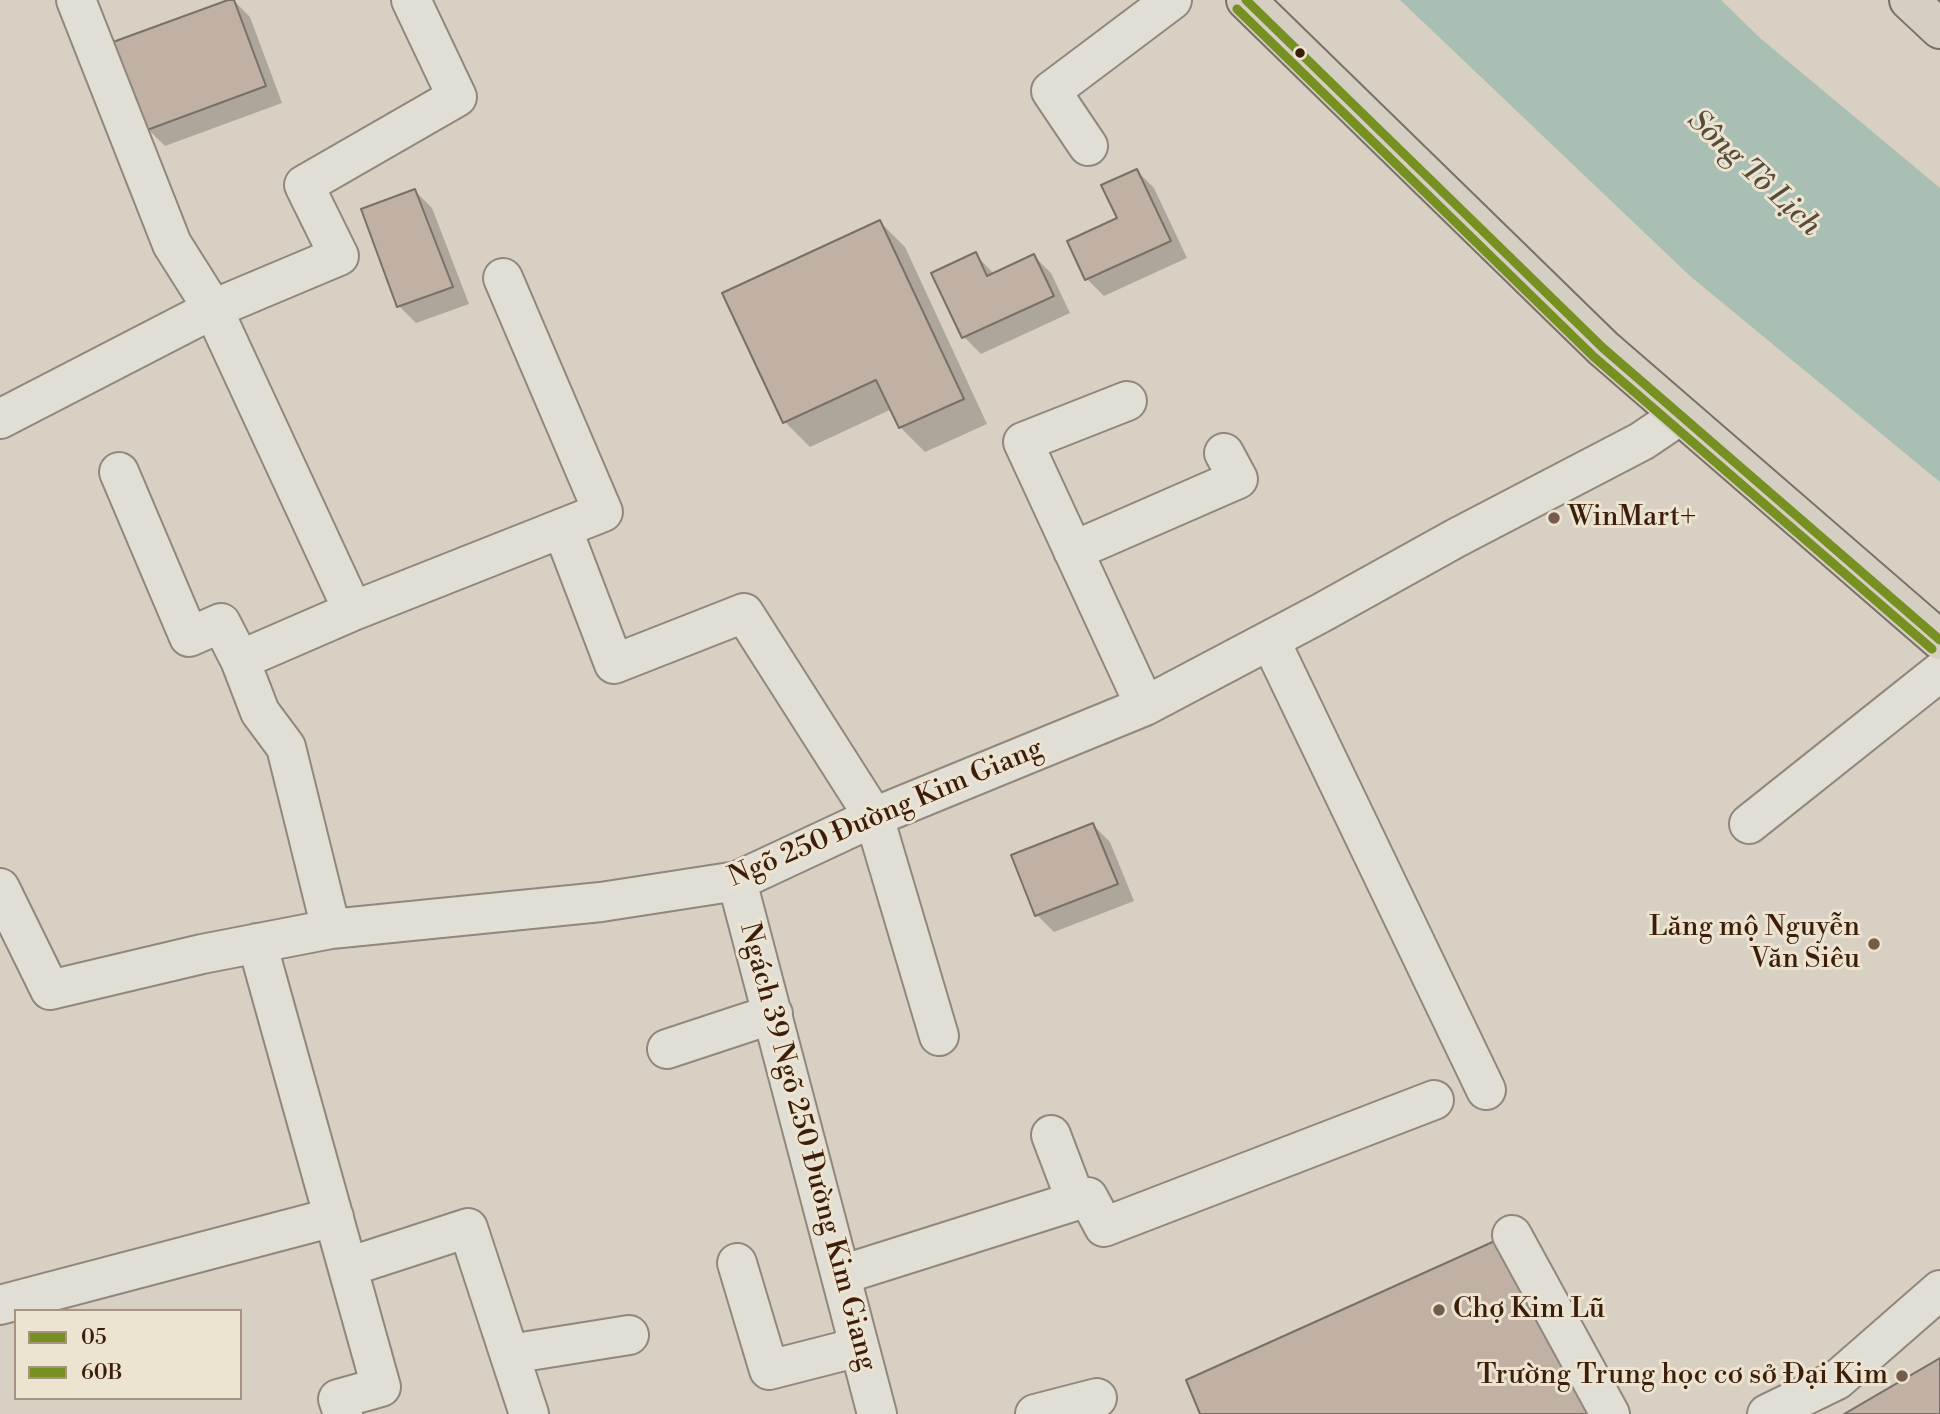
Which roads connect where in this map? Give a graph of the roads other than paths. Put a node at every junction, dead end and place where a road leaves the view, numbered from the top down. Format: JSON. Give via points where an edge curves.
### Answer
{"nodes":[{"id":1,"x":76,"y":0,"type":"edge"},
{"id":2,"x":411,"y":0,"type":"edge"},
{"id":3,"x":1172,"y":0,"type":"edge"},
{"id":4,"x":1246,"y":0,"type":"edge"},
{"id":5,"x":1909,"y":0,"type":"edge"},
{"id":6,"x":1940,"y":29,"type":"edge"},
{"id":7,"x":1088,"y":146,"type":"dead end"},
{"id":8,"x":503,"y":278,"type":"dead end"},
{"id":9,"x":214,"y":309,"type":"junction"},
{"id":10,"x":1127,"y":401,"type":"dead end"},
{"id":11,"x":1679,"y":416,"type":"junction"},
{"id":12,"x":0,"y":419,"type":"edge"},
{"id":13,"x":1224,"y":453,"type":"dead end"},
{"id":14,"x":119,"y":472,"type":"dead end"},
{"id":15,"x":562,"y":528,"type":"junction"},
{"id":16,"x":1073,"y":551,"type":"junction"},
{"id":17,"x":353,"y":611,"type":"junction"},
{"id":18,"x":1270,"y":640,"type":"junction"},
{"id":19,"x":1940,"y":640,"type":"edge"},
{"id":20,"x":240,"y":660,"type":"junction"},
{"id":21,"x":1940,"y":672,"type":"edge"},
{"id":22,"x":1144,"y":706,"type":"junction"},
{"id":23,"x":874,"y":817,"type":"junction"},
{"id":24,"x":1749,"y":824,"type":"dead end"},
{"id":25,"x":737,"y":881,"type":"junction"},
{"id":26,"x":0,"y":888,"type":"edge"},
{"id":27,"x":331,"y":929,"type":"junction"},
{"id":28,"x":257,"y":943,"type":"junction"},
{"id":29,"x":774,"y":1014,"type":"junction"},
{"id":30,"x":939,"y":1036,"type":"dead end"},
{"id":31,"x":667,"y":1049,"type":"dead end"},
{"id":32,"x":1486,"y":1090,"type":"dead end"},
{"id":33,"x":1434,"y":1100,"type":"dead end"},
{"id":34,"x":1051,"y":1135,"type":"dead end"},
{"id":35,"x":1076,"y":1200,"type":"junction"},
{"id":36,"x":334,"y":1217,"type":"junction"},
{"id":37,"x":1512,"y":1235,"type":"dead end"},
{"id":38,"x":737,"y":1263,"type":"dead end"},
{"id":39,"x":348,"y":1267,"type":"junction"},
{"id":40,"x":841,"y":1275,"type":"junction"},
{"id":41,"x":1940,"y":1290,"type":"edge"},
{"id":42,"x":0,"y":1305,"type":"edge"},
{"id":43,"x":629,"y":1335,"type":"dead end"},
{"id":44,"x":859,"y":1347,"type":"junction"},
{"id":45,"x":510,"y":1354,"type":"junction"},
{"id":46,"x":1097,"y":1398,"type":"dead end"},
{"id":47,"x":343,"y":1414,"type":"edge"},
{"id":48,"x":529,"y":1414,"type":"edge"},
{"id":49,"x":877,"y":1414,"type":"edge"},
{"id":50,"x":1035,"y":1414,"type":"edge"},
{"id":51,"x":1610,"y":1414,"type":"edge"},
{"id":52,"x":1768,"y":1414,"type":"edge"}],
"edges":[{"from":1,"to":9,"type":"street","via":[[172,244]]},
{"from":2,"to":9,"type":"street","via":[[457,97],[304,185],[339,256]]},
{"from":3,"to":7,"type":"street","via":[[1051,91]]},
{"from":4,"to":11,"type":"main road","via":[[1603,348]]},
{"from":5,"to":6,"type":"main road"},
{"from":8,"to":15,"type":"street","via":[[603,512]]},
{"from":9,"to":12,"type":"street"},
{"from":9,"to":17,"type":"street"},
{"from":10,"to":16,"type":"street","via":[[1023,442]]},
{"from":11,"to":18,"type":"street","name":"Ngõ 250 Đường Kim Giang","via":[[1642,441]]},
{"from":11,"to":19,"type":"main road"},
{"from":13,"to":16,"type":"street","via":[[1238,479]]},
{"from":14,"to":20,"type":"street","via":[[189,637],[221,623]]},
{"from":15,"to":17,"type":"street"},
{"from":15,"to":23,"type":"street","via":[[614,664],[744,613]]},
{"from":16,"to":22,"type":"street"},
{"from":17,"to":20,"type":"street"},
{"from":18,"to":22,"type":"street","name":"Ngõ 250 Đường Kim Giang"},
{"from":18,"to":32,"type":"street"},
{"from":20,"to":27,"type":"street","via":[[260,712],[286,747]]},
{"from":21,"to":24,"type":"street"},
{"from":22,"to":23,"type":"street","name":"Ngõ 250 Đường Kim Giang"},
{"from":23,"to":25,"type":"street","name":"Ngõ 250 Đường Kim Giang"},
{"from":23,"to":30,"type":"street"},
{"from":25,"to":27,"type":"street","name":"Ngõ 250 Đường Kim Giang","via":[[601,902]]},
{"from":25,"to":29,"type":"street","name":"Ngách 39 Ngõ 250 Đường Kim Giang"},
{"from":26,"to":28,"type":"street","name":"Ngõ 250 Đường Kim Giang","via":[[50,990]]},
{"from":27,"to":28,"type":"street","name":"Ngõ 250 Đường Kim Giang"},
{"from":28,"to":36,"type":"street"},
{"from":29,"to":31,"type":"street"},
{"from":29,"to":40,"type":"street","name":"Ngách 39 Ngõ 250 Đường Kim Giang"},
{"from":33,"to":35,"type":"street","via":[[1104,1227],[1088,1197]]},
{"from":34,"to":35,"type":"street"},
{"from":35,"to":40,"type":"street"},
{"from":36,"to":39,"type":"street"},
{"from":36,"to":42,"type":"street"},
{"from":37,"to":51,"type":"street"},
{"from":38,"to":44,"type":"street","via":[[769,1370]]},
{"from":39,"to":45,"type":"street","via":[[468,1228]]},
{"from":39,"to":47,"type":"street","via":[[381,1387],[338,1399]]},
{"from":40,"to":44,"type":"street","name":"Ngách 39 Ngõ 250 Đường Kim Giang"},
{"from":41,"to":52,"type":"street","via":[[1837,1380]]},
{"from":43,"to":45,"type":"street"},
{"from":44,"to":49,"type":"street","name":"Ngách 39 Ngõ 250 Đường Kim Giang"},
{"from":45,"to":48,"type":"street"},
{"from":46,"to":50,"type":"street"}]}
